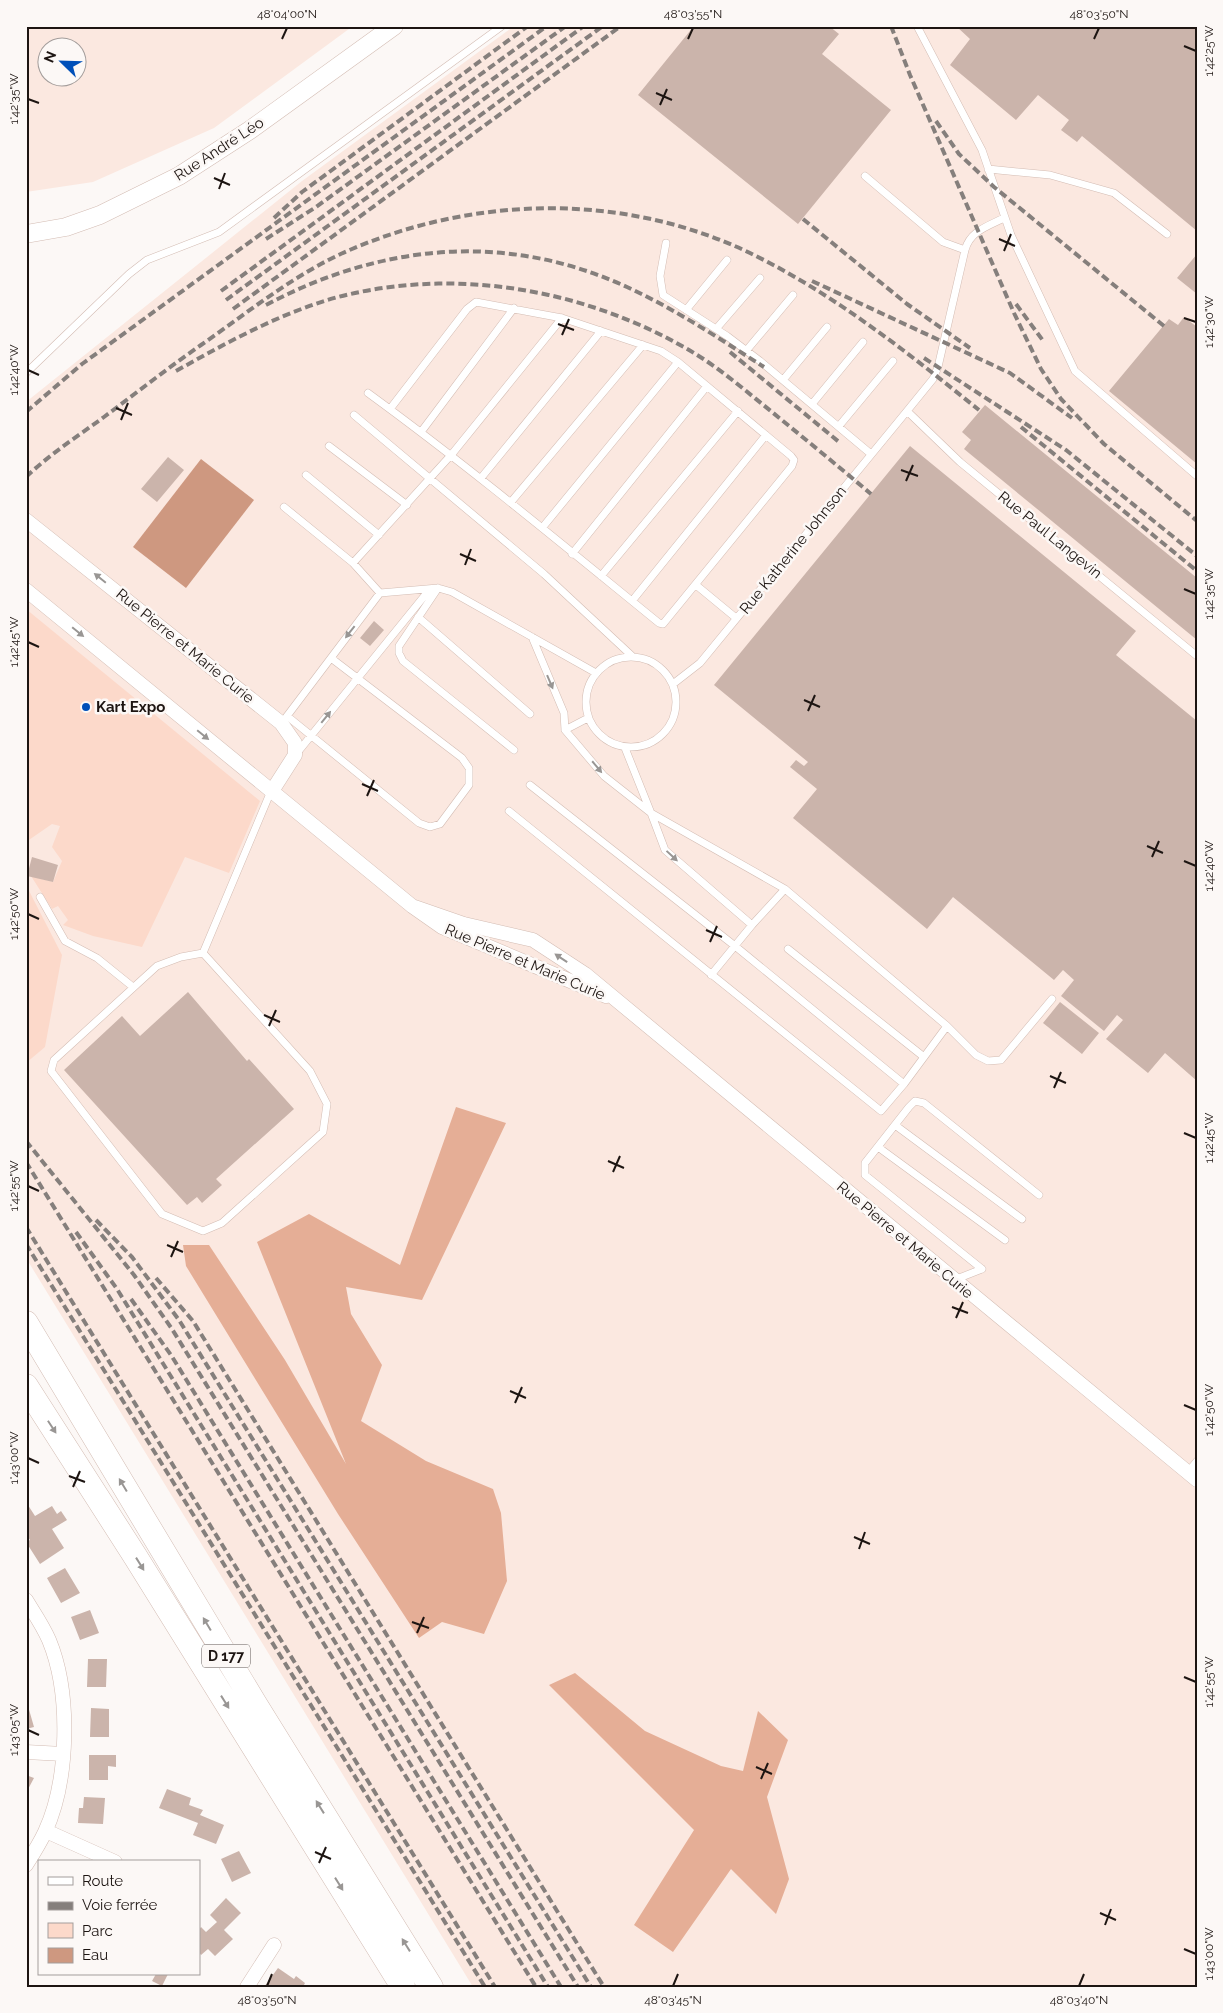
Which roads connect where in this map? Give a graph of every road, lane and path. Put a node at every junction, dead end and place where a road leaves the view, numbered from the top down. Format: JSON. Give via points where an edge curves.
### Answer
{"nodes":[{"id":1,"x":394,"y":26,"type":"edge"},
{"id":2,"x":502,"y":26,"type":"edge"},
{"id":3,"x":917,"y":26,"type":"edge"},
{"id":4,"x":988,"y":169,"type":"junction"},
{"id":5,"x":865,"y":176,"type":"dead end"},
{"id":6,"x":1004,"y":218,"type":"junction"},
{"id":7,"x":26,"y":234,"type":"edge"},
{"id":8,"x":1166,"y":234,"type":"dead end"},
{"id":9,"x":666,"y":243,"type":"dead end"},
{"id":10,"x":965,"y":250,"type":"junction"},
{"id":11,"x":727,"y":260,"type":"dead end"},
{"id":12,"x":760,"y":278,"type":"dead end"},
{"id":13,"x":793,"y":296,"type":"dead end"},
{"id":14,"x":514,"y":308,"type":"junction"},
{"id":15,"x":686,"y":310,"type":"junction"},
{"id":16,"x":562,"y":318,"type":"junction"},
{"id":17,"x":826,"y":327,"type":"dead end"},
{"id":18,"x":716,"y":329,"type":"junction"},
{"id":19,"x":602,"y":331,"type":"junction"},
{"id":20,"x":863,"y":342,"type":"dead end"},
{"id":21,"x":644,"y":345,"type":"junction"},
{"id":22,"x":746,"y":351,"type":"junction"},
{"id":23,"x":893,"y":361,"type":"dead end"},
{"id":24,"x":678,"y":362,"type":"junction"},
{"id":25,"x":26,"y":372,"type":"edge"},
{"id":26,"x":783,"y":380,"type":"junction"},
{"id":27,"x":707,"y":386,"type":"junction"},
{"id":28,"x":368,"y":393,"type":"dead end"},
{"id":29,"x":812,"y":404,"type":"junction"},
{"id":30,"x":390,"y":409,"type":"junction"},
{"id":31,"x":738,"y":411,"type":"junction"},
{"id":32,"x":907,"y":411,"type":"junction"},
{"id":33,"x":354,"y":415,"type":"dead end"},
{"id":34,"x":839,"y":426,"type":"junction"},
{"id":35,"x":421,"y":432,"type":"junction"},
{"id":36,"x":766,"y":435,"type":"junction"},
{"id":37,"x":329,"y":446,"type":"dead end"},
{"id":38,"x":452,"y":454,"type":"junction"},
{"id":39,"x":872,"y":454,"type":"junction"},
{"id":40,"x":306,"y":475,"type":"dead end"},
{"id":41,"x":1197,"y":476,"type":"edge"},
{"id":42,"x":429,"y":478,"type":"junction"},
{"id":43,"x":481,"y":478,"type":"junction"},
{"id":44,"x":511,"y":502,"type":"junction"},
{"id":45,"x":406,"y":504,"type":"junction"},
{"id":46,"x":284,"y":507,"type":"dead end"},
{"id":47,"x":26,"y":520,"type":"edge"},
{"id":48,"x":542,"y":528,"type":"junction"},
{"id":49,"x":379,"y":535,"type":"junction"},
{"id":50,"x":572,"y":554,"type":"junction"},
{"id":51,"x":354,"y":564,"type":"junction"},
{"id":52,"x":601,"y":576,"type":"junction"},
{"id":53,"x":696,"y":585,"type":"junction"},
{"id":54,"x":434,"y":588,"type":"junction"},
{"id":55,"x":26,"y":590,"type":"edge"},
{"id":56,"x":380,"y":593,"type":"junction"},
{"id":57,"x":632,"y":601,"type":"junction"},
{"id":58,"x":418,"y":617,"type":"junction"},
{"id":59,"x":736,"y":618,"type":"junction"},
{"id":60,"x":532,"y":637,"type":"junction"},
{"id":61,"x":632,"y":656,"type":"junction"},
{"id":62,"x":1197,"y":656,"type":"edge"},
{"id":63,"x":331,"y":658,"type":"junction"},
{"id":64,"x":596,"y":673,"type":"junction"},
{"id":65,"x":357,"y":678,"type":"junction"},
{"id":66,"x":673,"y":684,"type":"junction"},
{"id":67,"x":530,"y":714,"type":"dead end"},
{"id":68,"x":588,"y":718,"type":"junction"},
{"id":69,"x":284,"y":720,"type":"junction"},
{"id":70,"x":565,"y":730,"type":"junction"},
{"id":71,"x":311,"y":735,"type":"junction"},
{"id":72,"x":625,"y":748,"type":"junction"},
{"id":73,"x":514,"y":750,"type":"dead end"},
{"id":74,"x":295,"y":755,"type":"junction"},
{"id":75,"x":530,"y":785,"type":"dead end"},
{"id":76,"x":272,"y":791,"type":"junction"},
{"id":77,"x":509,"y":811,"type":"dead end"},
{"id":78,"x":651,"y":813,"type":"junction"},
{"id":79,"x":786,"y":889,"type":"junction"},
{"id":80,"x":40,"y":897,"type":"dead end"},
{"id":81,"x":412,"y":906,"type":"junction"},
{"id":82,"x":752,"y":925,"type":"junction"},
{"id":83,"x":735,"y":946,"type":"junction"},
{"id":84,"x":788,"y":948,"type":"dead end"},
{"id":85,"x":203,"y":953,"type":"junction"},
{"id":86,"x":711,"y":975,"type":"junction"},
{"id":87,"x":133,"y":987,"type":"junction"},
{"id":88,"x":613,"y":999,"type":"junction"},
{"id":89,"x":1052,"y":999,"type":"dead end"},
{"id":90,"x":946,"y":1026,"type":"junction"},
{"id":91,"x":924,"y":1057,"type":"junction"},
{"id":92,"x":904,"y":1084,"type":"junction"},
{"id":93,"x":894,"y":1125,"type":"junction"},
{"id":94,"x":878,"y":1147,"type":"junction"},
{"id":95,"x":1038,"y":1196,"type":"dead end"},
{"id":96,"x":1022,"y":1219,"type":"dead end"},
{"id":97,"x":1005,"y":1240,"type":"dead end"},
{"id":98,"x":954,"y":1280,"type":"junction"},
{"id":99,"x":26,"y":1323,"type":"edge"},
{"id":100,"x":26,"y":1386,"type":"edge"},
{"id":101,"x":1197,"y":1461,"type":"edge"},
{"id":102,"x":1192,"y":1476,"type":"edge"},
{"id":103,"x":26,"y":1600,"type":"edge"},
{"id":104,"x":26,"y":1752,"type":"edge"},
{"id":105,"x":63,"y":1754,"type":"junction"},
{"id":106,"x":46,"y":1831,"type":"junction"},
{"id":107,"x":110,"y":1860,"type":"edge"},
{"id":108,"x":26,"y":1865,"type":"edge"},
{"id":109,"x":274,"y":1945,"type":"dead end"},
{"id":110,"x":247,"y":1987,"type":"edge"},
{"id":111,"x":402,"y":1987,"type":"edge"},
{"id":112,"x":431,"y":1987,"type":"edge"}],
"edges":[{"from":1,"to":7,"type":"street","name":"Rue André Léo","via":[[250,130],[179,176],[100,215],[66,227]]},
{"from":2,"to":25,"type":"lane","via":[[219,232],[147,260],[128,274]]},
{"from":3,"to":4,"type":"lane","via":[[982,150]]},
{"from":4,"to":6,"type":"lane"},
{"from":4,"to":8,"type":"lane","via":[[1050,174],[1114,193]]},
{"from":5,"to":10,"type":"lane","via":[[943,242]]},
{"from":6,"to":10,"type":"lane","via":[[975,232],[967,241]]},
{"from":6,"to":41,"type":"lane","via":[[1075,371]]},
{"from":9,"to":15,"type":"lane","via":[[660,276],[663,295]]},
{"from":10,"to":32,"type":"lane","name":"Rue Katherine Johnson","via":[[939,362],[932,379]]},
{"from":11,"to":15,"type":"lane"},
{"from":12,"to":18,"type":"lane"},
{"from":13,"to":22,"type":"lane"},
{"from":14,"to":16,"type":"lane"},
{"from":14,"to":30,"type":"lane","via":[[476,302],[470,305]]},
{"from":14,"to":35,"type":"lane"},
{"from":15,"to":18,"type":"lane"},
{"from":16,"to":19,"type":"lane"},
{"from":16,"to":38,"type":"lane"},
{"from":17,"to":26,"type":"lane"},
{"from":18,"to":22,"type":"lane"},
{"from":19,"to":21,"type":"lane"},
{"from":19,"to":43,"type":"lane"},
{"from":20,"to":29,"type":"lane"},
{"from":21,"to":24,"type":"lane"},
{"from":21,"to":44,"type":"lane"},
{"from":22,"to":26,"type":"lane"},
{"from":23,"to":34,"type":"lane"},
{"from":24,"to":27,"type":"lane"},
{"from":24,"to":48,"type":"lane"},
{"from":26,"to":29,"type":"lane"},
{"from":27,"to":31,"type":"lane"},
{"from":27,"to":50,"type":"lane"},
{"from":28,"to":30,"type":"lane"},
{"from":29,"to":34,"type":"lane"},
{"from":30,"to":35,"type":"lane"},
{"from":31,"to":36,"type":"lane"},
{"from":31,"to":52,"type":"lane"},
{"from":32,"to":39,"type":"lane","name":"Rue Katherine Johnson"},
{"from":32,"to":62,"type":"lane","name":"Rue Paul Langevin","via":[[960,462]]},
{"from":33,"to":42,"type":"lane"},
{"from":34,"to":39,"type":"lane"},
{"from":35,"to":38,"type":"lane"},
{"from":36,"to":53,"type":"lane","via":[[792,456],[792,466]]},
{"from":36,"to":57,"type":"lane"},
{"from":37,"to":45,"type":"lane"},
{"from":38,"to":42,"type":"lane"},
{"from":38,"to":43,"type":"lane"},
{"from":39,"to":59,"type":"lane","name":"Rue Katherine Johnson"},
{"from":40,"to":49,"type":"lane"},
{"from":42,"to":45,"type":"lane"},
{"from":42,"to":61,"type":"lane","via":[[544,574]]},
{"from":43,"to":44,"type":"lane"},
{"from":44,"to":48,"type":"lane"},
{"from":45,"to":49,"type":"lane"},
{"from":46,"to":51,"type":"lane"},
{"from":69,"to":47,"type":"street","name":"Rue Pierre et Marie Curie","one_way":true},
{"from":48,"to":50,"type":"lane"},
{"from":49,"to":51,"type":"lane"},
{"from":50,"to":52,"type":"lane"},
{"from":51,"to":56,"type":"lane"},
{"from":52,"to":57,"type":"lane"},
{"from":53,"to":57,"type":"lane","via":[[663,624]]},
{"from":53,"to":59,"type":"lane"},
{"from":54,"to":56,"type":"lane"},
{"from":54,"to":58,"type":"lane"},
{"from":54,"to":60,"type":"lane","via":[[452,592]]},
{"from":54,"to":65,"type":"lane"},
{"from":55,"to":76,"type":"street","name":"Rue Pierre et Marie Curie","one_way":true},
{"from":56,"to":63,"type":"lane","one_way":true},
{"from":58,"to":67,"type":"lane"},
{"from":58,"to":73,"type":"lane","via":[[399,646],[403,661]]},
{"from":59,"to":66,"type":"lane","name":"Rue Katherine Johnson","via":[[700,663]]},
{"from":60,"to":64,"type":"lane"},
{"from":60,"to":70,"type":"lane","one_way":true,"via":[[564,713]]},
{"from":61,"to":64,"type":"lane","via":[[616,659]]},
{"from":61,"to":66,"type":"lane","via":[[648,659],[664,670]]},
{"from":63,"to":65,"type":"lane"},
{"from":63,"to":69,"type":"lane"},
{"from":64,"to":68,"type":"lane","via":[[588,687]]},
{"from":71,"to":65,"type":"lane","one_way":true},
{"from":65,"to":71,"type":"lane","via":[[462,758],[469,768],[469,785],[440,824],[430,827],[419,823]]},
{"from":66,"to":72,"type":"lane","via":[[677,708],[664,735],[651,744]]},
{"from":68,"to":70,"type":"lane"},
{"from":68,"to":72,"type":"lane","via":[[602,738]]},
{"from":69,"to":71,"type":"lane"},
{"from":69,"to":74,"type":"street","name":"Rue Pierre et Marie Curie","via":[[295,743]]},
{"from":70,"to":78,"type":"lane","one_way":true,"via":[[604,776]]},
{"from":71,"to":74,"type":"lane"},
{"from":72,"to":78,"type":"lane"},
{"from":74,"to":76,"type":"street"},
{"from":75,"to":83,"type":"lane"},
{"from":76,"to":81,"type":"street","name":"Rue Pierre et Marie Curie"},
{"from":76,"to":85,"type":"lane"},
{"from":77,"to":86,"type":"lane"},
{"from":78,"to":79,"type":"lane"},
{"from":78,"to":82,"type":"lane","one_way":true,"via":[[665,850]]},
{"from":79,"to":82,"type":"lane"},
{"from":79,"to":90,"type":"lane"},
{"from":80,"to":87,"type":"lane","via":[[65,941],[97,958]]},
{"from":81,"to":88,"type":"street","name":"Rue Pierre et Marie Curie","via":[[442,928]]},
{"from":88,"to":81,"type":"street","name":"Rue Pierre et Marie Curie","one_way":true,"via":[[585,974],[533,940],[464,924]]},
{"from":82,"to":83,"type":"lane"},
{"from":83,"to":86,"type":"lane"},
{"from":83,"to":92,"type":"lane"},
{"from":84,"to":91,"type":"lane"},
{"from":85,"to":87,"type":"lane","via":[[157,966]]},
{"from":85,"to":87,"type":"lane","via":[[310,1072],[327,1104],[323,1132],[222,1223],[203,1231],[162,1214],[51,1071],[54,1060]]},
{"from":86,"to":92,"type":"lane","via":[[881,1111]]},
{"from":88,"to":98,"type":"street","name":"Rue Pierre et Marie Curie"},
{"from":89,"to":90,"type":"lane","via":[[1001,1060],[988,1061],[976,1055]]},
{"from":90,"to":91,"type":"lane"},
{"from":91,"to":92,"type":"lane"},
{"from":93,"to":94,"type":"lane"},
{"from":93,"to":95,"type":"lane","via":[[915,1101],[924,1103]]},
{"from":93,"to":96,"type":"lane"},
{"from":94,"to":97,"type":"lane"},
{"from":94,"to":98,"type":"lane","via":[[865,1163],[865,1175],[982,1269]]},
{"from":98,"to":102,"type":"street","name":"Rue Pierre et Marie Curie"},
{"from":112,"to":99,"type":"highway","number":"D 177","one_way":true},
{"from":100,"to":111,"type":"highway","number":"D 177","one_way":true},
{"from":101,"to":102,"type":"lane"},
{"from":103,"to":105,"type":"street","via":[[49,1640],[63,1689]]},
{"from":104,"to":105,"type":"street"},
{"from":105,"to":106,"type":"street","via":[[57,1795]]},
{"from":106,"to":107,"type":"street"},
{"from":106,"to":108,"type":"street"},
{"from":109,"to":110,"type":"street"}]}
